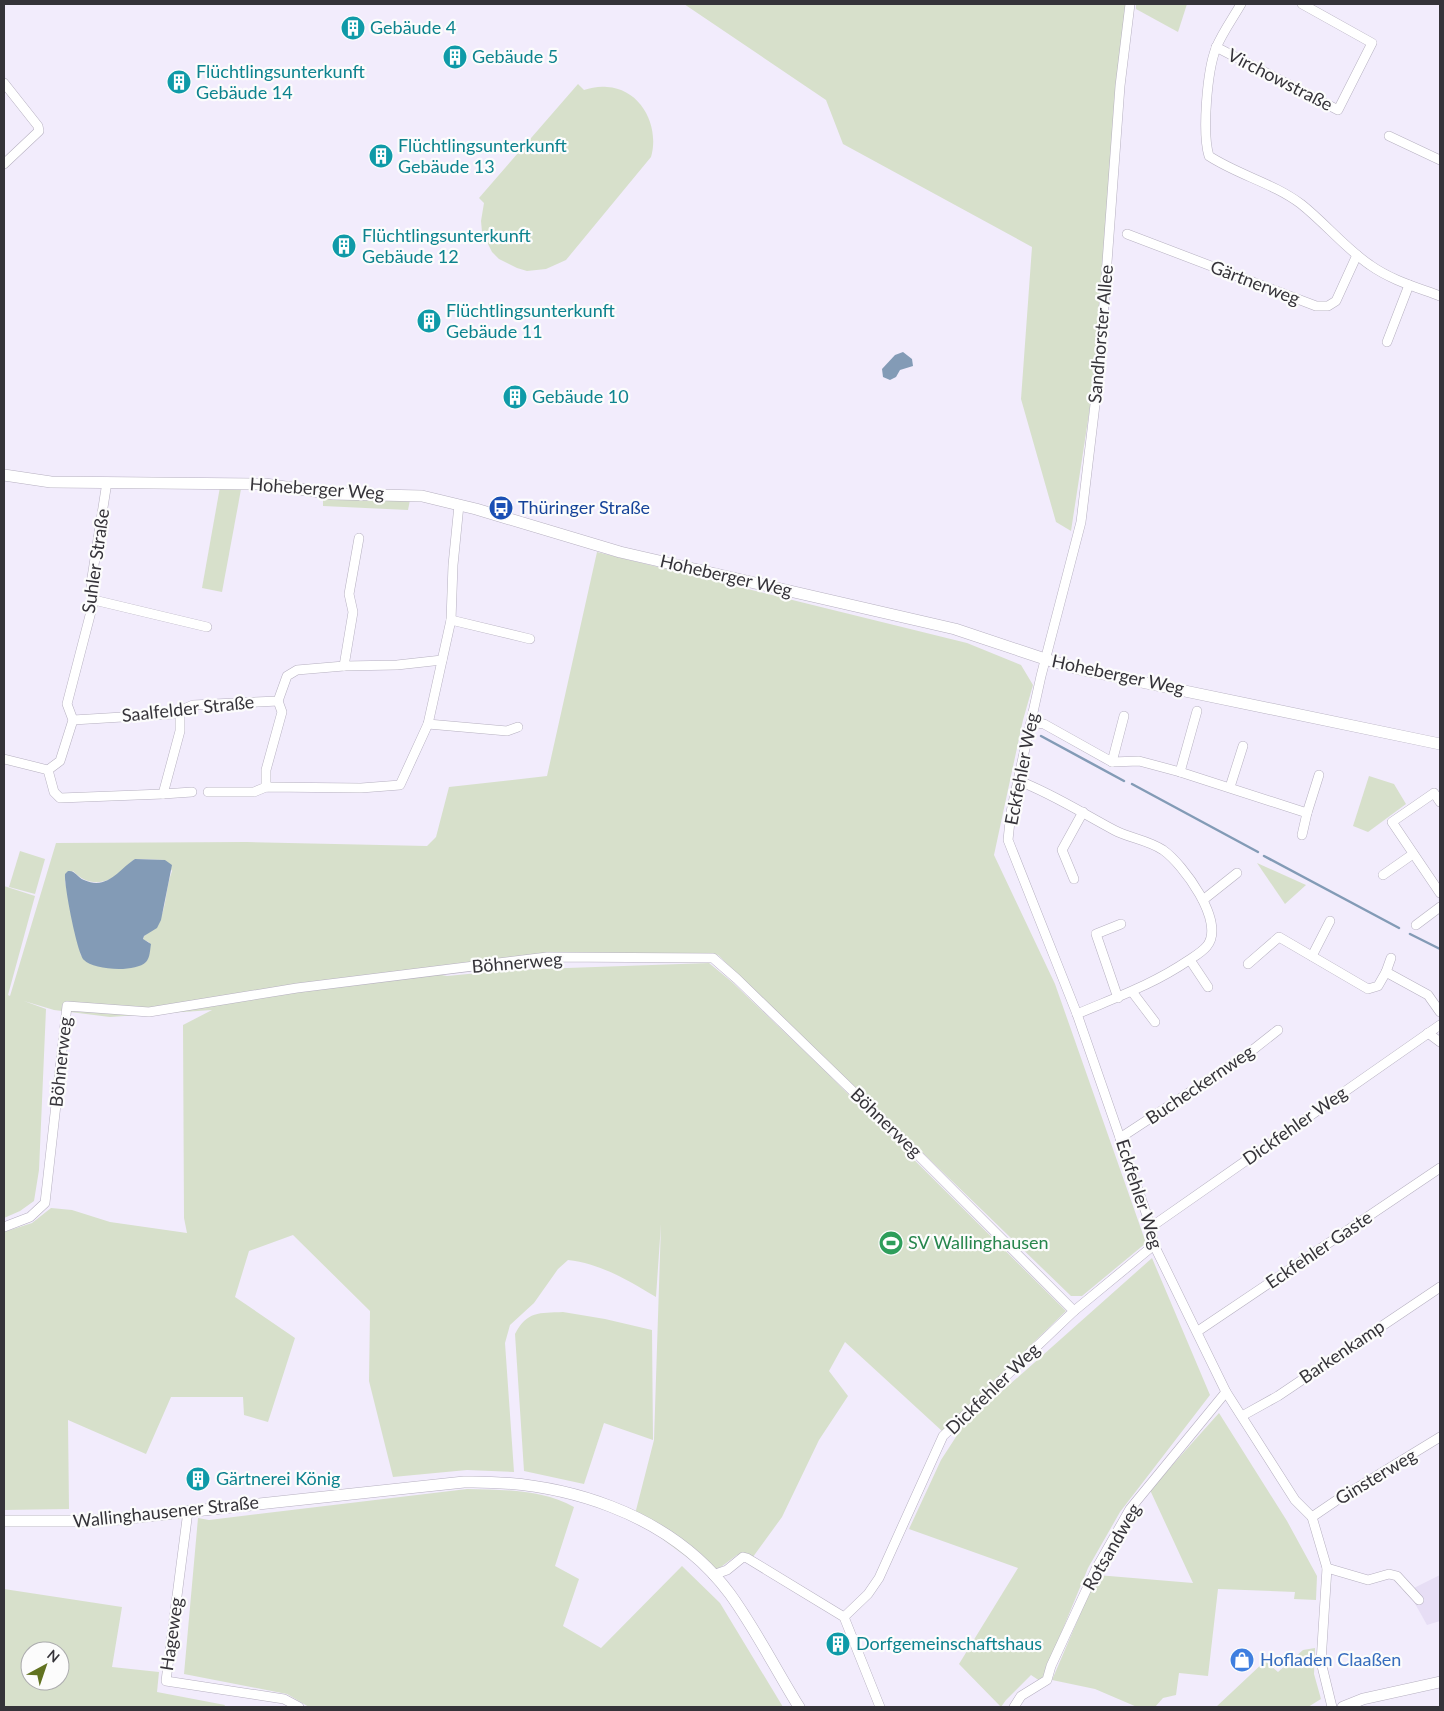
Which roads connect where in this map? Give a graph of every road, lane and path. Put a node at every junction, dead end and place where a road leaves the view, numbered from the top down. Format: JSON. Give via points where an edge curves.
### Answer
{"nodes":[{"id":1,"x":1130,"y":4,"type":"edge"},
{"id":2,"x":1241,"y":4,"type":"edge"},
{"id":3,"x":1302,"y":4,"type":"edge"},
{"id":4,"x":1216,"y":47,"type":"junction"},
{"id":5,"x":4,"y":83,"type":"edge"},
{"id":6,"x":1390,"y":136,"type":"dead end"},
{"id":7,"x":1440,"y":160,"type":"edge"},
{"id":8,"x":4,"y":164,"type":"edge"},
{"id":9,"x":1128,"y":234,"type":"dead end"},
{"id":10,"x":1357,"y":256,"type":"junction"},
{"id":11,"x":1409,"y":285,"type":"junction"},
{"id":12,"x":1440,"y":296,"type":"edge"},
{"id":13,"x":1387,"y":342,"type":"dead end"},
{"id":14,"x":4,"y":475,"type":"edge"},
{"id":15,"x":107,"y":482,"type":"junction"},
{"id":16,"x":459,"y":505,"type":"junction"},
{"id":17,"x":359,"y":538,"type":"dead end"},
{"id":18,"x":94,"y":600,"type":"junction"},
{"id":19,"x":451,"y":620,"type":"junction"},
{"id":20,"x":207,"y":627,"type":"dead end"},
{"id":21,"x":530,"y":639,"type":"dead end"},
{"id":22,"x":442,"y":660,"type":"junction"},
{"id":23,"x":1045,"y":660,"type":"junction"},
{"id":24,"x":344,"y":666,"type":"junction"},
{"id":25,"x":278,"y":701,"type":"junction"},
{"id":26,"x":180,"y":711,"type":"junction"},
{"id":27,"x":1198,"y":711,"type":"dead end"},
{"id":28,"x":1124,"y":716,"type":"dead end"},
{"id":29,"x":73,"y":720,"type":"junction"},
{"id":30,"x":1031,"y":722,"type":"junction"},
{"id":31,"x":428,"y":724,"type":"junction"},
{"id":32,"x":518,"y":727,"type":"dead end"},
{"id":33,"x":1440,"y":744,"type":"edge"},
{"id":34,"x":1243,"y":746,"type":"dead end"},
{"id":35,"x":5,"y":762,"type":"edge"},
{"id":36,"x":1112,"y":762,"type":"junction"},
{"id":37,"x":48,"y":770,"type":"junction"},
{"id":38,"x":1180,"y":772,"type":"junction"},
{"id":39,"x":1319,"y":775,"type":"dead end"},
{"id":40,"x":1019,"y":781,"type":"junction"},
{"id":41,"x":266,"y":787,"type":"junction"},
{"id":42,"x":1230,"y":787,"type":"junction"},
{"id":43,"x":192,"y":792,"type":"dead end"},
{"id":44,"x":208,"y":792,"type":"dead end"},
{"id":45,"x":162,"y":794,"type":"junction"},
{"id":46,"x":1440,"y":802,"type":"edge"},
{"id":47,"x":1082,"y":812,"type":"junction"},
{"id":48,"x":1307,"y":813,"type":"junction"},
{"id":49,"x":1302,"y":835,"type":"dead end"},
{"id":50,"x":1413,"y":854,"type":"junction"},
{"id":51,"x":1237,"y":873,"type":"dead end"},
{"id":52,"x":1382,"y":875,"type":"dead end"},
{"id":53,"x":1074,"y":879,"type":"dead end"},
{"id":54,"x":1440,"y":893,"type":"edge"},
{"id":55,"x":1203,"y":900,"type":"junction"},
{"id":56,"x":1440,"y":907,"type":"edge"},
{"id":57,"x":1330,"y":921,"type":"dead end"},
{"id":58,"x":1121,"y":924,"type":"dead end"},
{"id":59,"x":1416,"y":925,"type":"dead end"},
{"id":60,"x":1312,"y":956,"type":"junction"},
{"id":61,"x":1391,"y":958,"type":"dead end"},
{"id":62,"x":1190,"y":960,"type":"junction"},
{"id":63,"x":1248,"y":964,"type":"dead end"},
{"id":64,"x":1386,"y":972,"type":"junction"},
{"id":65,"x":1208,"y":988,"type":"dead end"},
{"id":66,"x":1133,"y":993,"type":"junction"},
{"id":67,"x":1118,"y":998,"type":"junction"},
{"id":68,"x":1440,"y":1012,"type":"edge"},
{"id":69,"x":1077,"y":1014,"type":"junction"},
{"id":70,"x":1155,"y":1022,"type":"dead end"},
{"id":71,"x":1440,"y":1025,"type":"edge"},
{"id":72,"x":1278,"y":1030,"type":"dead end"},
{"id":73,"x":1428,"y":1033,"type":"junction"},
{"id":74,"x":1440,"y":1042,"type":"edge"},
{"id":75,"x":1120,"y":1138,"type":"junction"},
{"id":76,"x":1440,"y":1168,"type":"edge"},
{"id":77,"x":4,"y":1227,"type":"edge"},
{"id":78,"x":1151,"y":1227,"type":"junction"},
{"id":79,"x":1154,"y":1245,"type":"junction"},
{"id":80,"x":1440,"y":1287,"type":"edge"},
{"id":81,"x":1074,"y":1311,"type":"junction"},
{"id":82,"x":1198,"y":1331,"type":"junction"},
{"id":83,"x":1226,"y":1392,"type":"junction"},
{"id":84,"x":1242,"y":1416,"type":"junction"},
{"id":85,"x":1440,"y":1437,"type":"edge"},
{"id":86,"x":188,"y":1511,"type":"junction"},
{"id":87,"x":1312,"y":1518,"type":"junction"},
{"id":88,"x":4,"y":1521,"type":"edge"},
{"id":89,"x":1327,"y":1568,"type":"junction"},
{"id":90,"x":713,"y":1575,"type":"junction"},
{"id":91,"x":1419,"y":1600,"type":"dead end"},
{"id":92,"x":844,"y":1617,"type":"junction"},
{"id":93,"x":1440,"y":1682,"type":"edge"},
{"id":94,"x":299,"y":1707,"type":"edge"},
{"id":95,"x":800,"y":1707,"type":"edge"},
{"id":96,"x":880,"y":1707,"type":"edge"},
{"id":97,"x":1014,"y":1707,"type":"edge"},
{"id":98,"x":1332,"y":1707,"type":"edge"},
{"id":99,"x":1343,"y":1707,"type":"edge"}],
"edges":[{"from":1,"to":23,"type":"street","name":"Sandhorster Allee","via":[[1120,86],[1099,371],[1081,522]]},
{"from":2,"to":4,"type":"street"},
{"from":3,"to":4,"type":"street","name":"Virchowstraße","via":[[1372,43],[1338,110]]},
{"from":4,"to":10,"type":"street","via":[[1211,64],[1205,132],[1209,156],[1276,188],[1301,204]]},
{"from":5,"to":8,"type":"street","via":[[39,131]]},
{"from":6,"to":7,"type":"street"},
{"from":9,"to":10,"type":"street","name":"Gärtnerweg","via":[[1316,306],[1336,302]]},
{"from":10,"to":11,"type":"street"},
{"from":11,"to":12,"type":"street"},
{"from":11,"to":13,"type":"street"},
{"from":14,"to":15,"type":"street","name":"Hoheberger Weg","via":[[51,482]]},
{"from":15,"to":16,"type":"street","name":"Hoheberger Weg","via":[[265,484],[334,494],[422,496]]},
{"from":15,"to":18,"type":"street","name":"Suhler Straße","via":[[91,584]]},
{"from":16,"to":19,"type":"street"},
{"from":16,"to":23,"type":"street","name":"Hoheberger Weg","via":[[620,552],[955,629]]},
{"from":17,"to":24,"type":"street","via":[[349,594],[353,612]]},
{"from":18,"to":20,"type":"street"},
{"from":18,"to":29,"type":"street","name":"Suhler Straße","via":[[67,704]]},
{"from":19,"to":21,"type":"street"},
{"from":19,"to":22,"type":"street"},
{"from":22,"to":24,"type":"street"},
{"from":22,"to":31,"type":"street"},
{"from":23,"to":30,"type":"street","name":"Eckfehler Weg"},
{"from":23,"to":33,"type":"street","name":"Hoheberger Weg"},
{"from":24,"to":25,"type":"street","name":"Saalfelder Straße","via":[[297,670],[287,676]]},
{"from":25,"to":26,"type":"street","name":"Saalfelder Straße","via":[[193,705]]},
{"from":25,"to":41,"type":"street","via":[[282,712],[266,770]]},
{"from":26,"to":29,"type":"street","name":"Saalfelder Straße"},
{"from":26,"to":45,"type":"street","via":[[180,731]]},
{"from":27,"to":38,"type":"street"},
{"from":28,"to":36,"type":"street"},
{"from":29,"to":37,"type":"street","name":"Suhler Straße","via":[[60,760]]},
{"from":30,"to":36,"type":"street","via":[[1044,724]]},
{"from":30,"to":40,"type":"street","name":"Eckfehler Weg"},
{"from":31,"to":32,"type":"street","via":[[507,732]]},
{"from":31,"to":41,"type":"street","via":[[400,785]]},
{"from":34,"to":42,"type":"street"},
{"from":35,"to":37,"type":"street"},
{"from":36,"to":38,"type":"street","via":[[1139,761]]},
{"from":37,"to":45,"type":"street","via":[[54,792],[60,798]]},
{"from":38,"to":42,"type":"street"},
{"from":39,"to":48,"type":"street"},
{"from":40,"to":47,"type":"street","via":[[1046,791]]},
{"from":40,"to":69,"type":"street","name":"Eckfehler Weg","via":[[1008,840]]},
{"from":41,"to":44,"type":"street","via":[[254,792]]},
{"from":42,"to":48,"type":"street"},
{"from":43,"to":45,"type":"street"},
{"from":46,"to":50,"type":"street","via":[[1434,793],[1392,822]]},
{"from":47,"to":53,"type":"street","via":[[1062,850]]},
{"from":47,"to":55,"type":"street","via":[[1115,831],[1163,850],[1187,875]]},
{"from":48,"to":49,"type":"street"},
{"from":50,"to":52,"type":"street"},
{"from":50,"to":54,"type":"street"},
{"from":51,"to":55,"type":"street"},
{"from":55,"to":62,"type":"street","via":[[1213,926],[1208,945]]},
{"from":56,"to":59,"type":"street"},
{"from":57,"to":60,"type":"street"},
{"from":58,"to":67,"type":"street","via":[[1096,934]]},
{"from":60,"to":63,"type":"street","via":[[1278,937]]},
{"from":60,"to":64,"type":"street","via":[[1368,989],[1378,986]]},
{"from":61,"to":64,"type":"street"},
{"from":62,"to":65,"type":"street"},
{"from":62,"to":66,"type":"street"},
{"from":64,"to":68,"type":"street","via":[[1428,995]]},
{"from":66,"to":67,"type":"street"},
{"from":66,"to":70,"type":"street"},
{"from":67,"to":69,"type":"street"},
{"from":69,"to":75,"type":"street","name":"Eckfehler Weg"},
{"from":71,"to":73,"type":"street","name":"Dickfehler Weg"},
{"from":72,"to":75,"type":"street","name":"Bucheckernweg"},
{"from":73,"to":74,"type":"street"},
{"from":73,"to":78,"type":"street","name":"Dickfehler Weg"},
{"from":75,"to":78,"type":"street","name":"Eckfehler Weg"},
{"from":76,"to":82,"type":"street","name":"Eckfehler Gaste"},
{"from":77,"to":81,"type":"street","name":"Böhnerweg","via":[[30,1217],[45,1203],[67,1006],[149,1012],[297,988],[547,957],[713,958],[895,1131]]},
{"from":78,"to":79,"type":"street","name":"Eckfehler Weg"},
{"from":79,"to":81,"type":"street","name":"Dickfehler Weg"},
{"from":79,"to":82,"type":"street","name":"Eckfehler Weg"},
{"from":80,"to":84,"type":"street","name":"Barkenkamp","via":[[1278,1396]]},
{"from":81,"to":92,"type":"street","name":"Dickfehler Weg","via":[[944,1436],[879,1578]]},
{"from":82,"to":83,"type":"street","name":"Eckfehler Weg"},
{"from":83,"to":84,"type":"street","name":"Eckfehler Weg"},
{"from":83,"to":97,"type":"street","name":"Rotsandweg","via":[[1130,1509],[1096,1569],[1047,1680],[1021,1696]]},
{"from":84,"to":87,"type":"street","name":"Eckfehler Weg","via":[[1295,1500]]},
{"from":85,"to":87,"type":"street","name":"Ginsterweg"},
{"from":86,"to":88,"type":"street","name":"Wallinghausener Straße","via":[[82,1521]]},
{"from":86,"to":90,"type":"street","name":"Wallinghausener Straße","via":[[464,1482],[518,1483],[570,1492],[634,1517],[664,1534]]},
{"from":86,"to":94,"type":"street","name":"Hageweg","via":[[166,1682],[284,1698]]},
{"from":87,"to":89,"type":"street","name":"Eckfehler Weg"},
{"from":89,"to":91,"type":"street","via":[[1368,1580],[1389,1574],[1397,1576]]},
{"from":89,"to":98,"type":"street","name":"Eckfehler Weg","via":[[1321,1662]]},
{"from":90,"to":92,"type":"street","via":[[727,1570],[743,1557],[747,1558]]},
{"from":90,"to":95,"type":"street","name":"Wallinghausener Straße","via":[[730,1594]]},
{"from":92,"to":96,"type":"street"},
{"from":93,"to":99,"type":"street","via":[[1364,1699]]}]}
